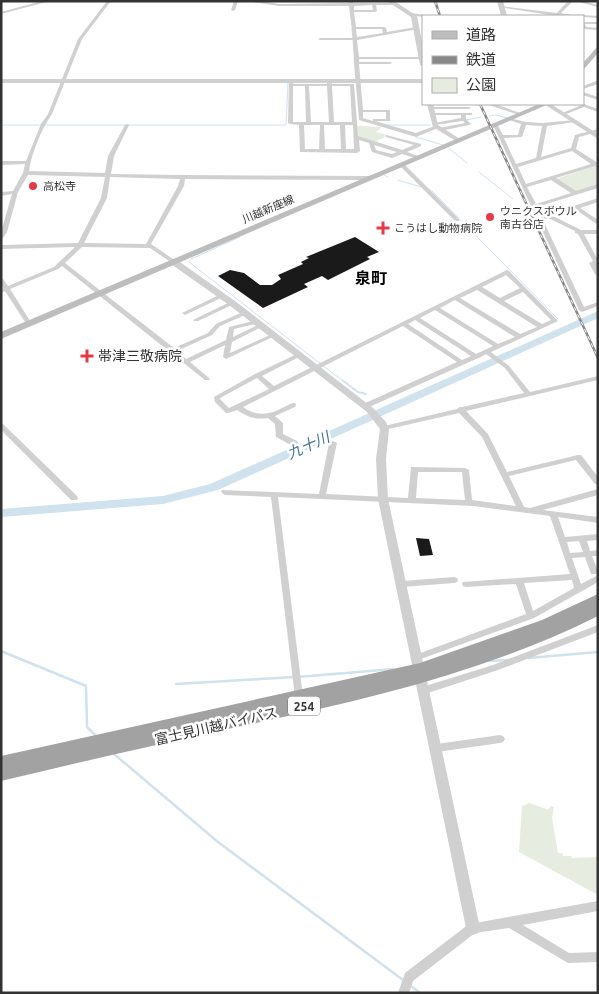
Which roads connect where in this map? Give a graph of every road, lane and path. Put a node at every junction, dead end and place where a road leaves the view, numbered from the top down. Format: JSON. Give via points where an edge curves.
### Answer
{"nodes":[{"id":1,"x":109,"y":1,"type":"edge"},
{"id":2,"x":236,"y":1,"type":"edge"},
{"id":3,"x":248,"y":1,"type":"edge"},
{"id":4,"x":390,"y":1,"type":"edge"},
{"id":5,"x":572,"y":1,"type":"edge"},
{"id":6,"x":577,"y":1,"type":"edge"},
{"id":7,"x":45,"y":2,"type":"edge"},
{"id":8,"x":264,"y":2,"type":"edge"},
{"id":9,"x":315,"y":3,"type":"edge"},
{"id":10,"x":328,"y":3,"type":"edge"},
{"id":11,"x":351,"y":4,"type":"edge"},
{"id":12,"x":374,"y":4,"type":"junction"},
{"id":13,"x":396,"y":4,"type":"junction"},
{"id":14,"x":501,"y":4,"type":"edge"},
{"id":15,"x":598,"y":6,"type":"edge"},
{"id":16,"x":525,"y":9,"type":"junction"},
{"id":17,"x":233,"y":10,"type":"dead end"},
{"id":18,"x":533,"y":10,"type":"junction"},
{"id":19,"x":352,"y":11,"type":"junction"},
{"id":20,"x":1,"y":13,"type":"edge"},
{"id":21,"x":412,"y":14,"type":"junction"},
{"id":22,"x":557,"y":14,"type":"junction"},
{"id":23,"x":520,"y":15,"type":"edge"},
{"id":24,"x":530,"y":15,"type":"edge"},
{"id":25,"x":562,"y":15,"type":"edge"},
{"id":26,"x":422,"y":16,"type":"edge"},
{"id":27,"x":584,"y":16,"type":"edge"},
{"id":28,"x":598,"y":17,"type":"edge"},
{"id":29,"x":584,"y":23,"type":"edge"},
{"id":30,"x":598,"y":23,"type":"edge"},
{"id":31,"x":354,"y":28,"type":"junction"},
{"id":32,"x":420,"y":28,"type":"edge"},
{"id":33,"x":584,"y":28,"type":"edge"},
{"id":34,"x":598,"y":29,"type":"edge"},
{"id":35,"x":385,"y":34,"type":"junction"},
{"id":36,"x":320,"y":40,"type":"dead end"},
{"id":37,"x":355,"y":40,"type":"junction"},
{"id":38,"x":596,"y":52,"type":"edge"},
{"id":39,"x":356,"y":61,"type":"junction"},
{"id":40,"x":422,"y":61,"type":"edge"},
{"id":41,"x":584,"y":66,"type":"edge"},
{"id":42,"x":1,"y":81,"type":"edge"},
{"id":43,"x":64,"y":81,"type":"junction"},
{"id":44,"x":358,"y":81,"type":"junction"},
{"id":45,"x":422,"y":81,"type":"edge"},
{"id":46,"x":598,"y":82,"type":"edge"},
{"id":47,"x":291,"y":83,"type":"junction"},
{"id":48,"x":330,"y":83,"type":"junction"},
{"id":49,"x":307,"y":85,"type":"junction"},
{"id":50,"x":584,"y":88,"type":"edge"},
{"id":51,"x":584,"y":93,"type":"edge"},
{"id":52,"x":598,"y":99,"type":"edge"},
{"id":53,"x":494,"y":105,"type":"edge"},
{"id":54,"x":544,"y":105,"type":"edge"},
{"id":55,"x":548,"y":105,"type":"edge"},
{"id":56,"x":445,"y":106,"type":"edge"},
{"id":57,"x":595,"y":107,"type":"edge"},
{"id":58,"x":431,"y":108,"type":"edge"},
{"id":59,"x":469,"y":108,"type":"dead end"},
{"id":60,"x":360,"y":111,"type":"junction"},
{"id":61,"x":598,"y":111,"type":"edge"},
{"id":62,"x":470,"y":114,"type":"dead end"},
{"id":63,"x":522,"y":114,"type":"junction"},
{"id":64,"x":562,"y":114,"type":"junction"},
{"id":65,"x":463,"y":116,"type":"junction"},
{"id":66,"x":511,"y":119,"type":"junction"},
{"id":67,"x":364,"y":120,"type":"junction"},
{"id":68,"x":573,"y":121,"type":"junction"},
{"id":69,"x":302,"y":123,"type":"junction"},
{"id":70,"x":309,"y":123,"type":"junction"},
{"id":71,"x":524,"y":123,"type":"junction"},
{"id":72,"x":322,"y":124,"type":"junction"},
{"id":73,"x":332,"y":124,"type":"junction"},
{"id":74,"x":342,"y":124,"type":"junction"},
{"id":75,"x":355,"y":124,"type":"junction"},
{"id":76,"x":545,"y":124,"type":"junction"},
{"id":77,"x":127,"y":125,"type":"dead end"},
{"id":78,"x":495,"y":125,"type":"junction"},
{"id":79,"x":437,"y":127,"type":"junction"},
{"id":80,"x":594,"y":131,"type":"edge"},
{"id":81,"x":394,"y":132,"type":"dead end"},
{"id":82,"x":388,"y":136,"type":"junction"},
{"id":83,"x":356,"y":137,"type":"junction"},
{"id":84,"x":501,"y":137,"type":"junction"},
{"id":85,"x":598,"y":137,"type":"edge"},
{"id":86,"x":458,"y":140,"type":"junction"},
{"id":87,"x":371,"y":142,"type":"junction"},
{"id":88,"x":377,"y":144,"type":"junction"},
{"id":89,"x":573,"y":149,"type":"junction"},
{"id":90,"x":322,"y":151,"type":"junction"},
{"id":91,"x":344,"y":151,"type":"junction"},
{"id":92,"x":366,"y":151,"type":"junction"},
{"id":93,"x":403,"y":152,"type":"junction"},
{"id":94,"x":418,"y":157,"type":"junction"},
{"id":95,"x":538,"y":159,"type":"junction"},
{"id":96,"x":28,"y":162,"type":"junction"},
{"id":97,"x":1,"y":163,"type":"edge"},
{"id":98,"x":401,"y":164,"type":"junction"},
{"id":99,"x":597,"y":165,"type":"edge"},
{"id":100,"x":514,"y":166,"type":"junction"},
{"id":101,"x":26,"y":173,"type":"junction"},
{"id":102,"x":110,"y":175,"type":"junction"},
{"id":103,"x":183,"y":177,"type":"junction"},
{"id":104,"x":369,"y":178,"type":"junction"},
{"id":105,"x":552,"y":178,"type":"junction"},
{"id":106,"x":524,"y":186,"type":"junction"},
{"id":107,"x":598,"y":186,"type":"edge"},
{"id":108,"x":585,"y":190,"type":"junction"},
{"id":109,"x":15,"y":192,"type":"junction"},
{"id":110,"x":1,"y":194,"type":"edge"},
{"id":111,"x":574,"y":194,"type":"junction"},
{"id":112,"x":598,"y":199,"type":"edge"},
{"id":113,"x":534,"y":206,"type":"junction"},
{"id":114,"x":575,"y":207,"type":"junction"},
{"id":115,"x":547,"y":216,"type":"junction"},
{"id":116,"x":457,"y":220,"type":"dead end"},
{"id":117,"x":5,"y":221,"type":"edge"},
{"id":118,"x":598,"y":223,"type":"edge"},
{"id":119,"x":578,"y":232,"type":"junction"},
{"id":120,"x":598,"y":232,"type":"edge"},
{"id":121,"x":1,"y":237,"type":"edge"},
{"id":122,"x":80,"y":245,"type":"junction"},
{"id":123,"x":148,"y":246,"type":"junction"},
{"id":124,"x":1,"y":247,"type":"edge"},
{"id":125,"x":174,"y":262,"type":"junction"},
{"id":126,"x":62,"y":263,"type":"junction"},
{"id":127,"x":595,"y":264,"type":"edge"},
{"id":128,"x":598,"y":274,"type":"edge"},
{"id":129,"x":1,"y":280,"type":"edge"},
{"id":130,"x":477,"y":288,"type":"junction"},
{"id":131,"x":523,"y":289,"type":"junction"},
{"id":132,"x":4,"y":290,"type":"edge"},
{"id":133,"x":101,"y":293,"type":"junction"},
{"id":134,"x":221,"y":296,"type":"junction"},
{"id":135,"x":456,"y":298,"type":"junction"},
{"id":136,"x":499,"y":301,"type":"junction"},
{"id":137,"x":232,"y":303,"type":"junction"},
{"id":138,"x":598,"y":304,"type":"edge"},
{"id":139,"x":436,"y":308,"type":"junction"},
{"id":140,"x":185,"y":313,"type":"dead end"},
{"id":141,"x":245,"y":313,"type":"junction"},
{"id":142,"x":416,"y":318,"type":"junction"},
{"id":143,"x":196,"y":320,"type":"dead end"},
{"id":144,"x":28,"y":324,"type":"junction"},
{"id":145,"x":260,"y":324,"type":"junction"},
{"id":146,"x":404,"y":324,"type":"junction"},
{"id":147,"x":542,"y":327,"type":"junction"},
{"id":148,"x":274,"y":335,"type":"junction"},
{"id":149,"x":1,"y":336,"type":"edge"},
{"id":150,"x":520,"y":337,"type":"junction"},
{"id":151,"x":227,"y":342,"type":"junction"},
{"id":152,"x":498,"y":347,"type":"junction"},
{"id":153,"x":173,"y":351,"type":"junction"},
{"id":154,"x":489,"y":354,"type":"junction"},
{"id":155,"x":299,"y":355,"type":"junction"},
{"id":156,"x":477,"y":356,"type":"junction"},
{"id":157,"x":186,"y":361,"type":"junction"},
{"id":158,"x":462,"y":363,"type":"junction"},
{"id":159,"x":317,"y":368,"type":"junction"},
{"id":160,"x":258,"y":375,"type":"junction"},
{"id":161,"x":598,"y":378,"type":"edge"},
{"id":162,"x":207,"y":379,"type":"dead end"},
{"id":163,"x":273,"y":389,"type":"junction"},
{"id":164,"x":527,"y":393,"type":"junction"},
{"id":165,"x":293,"y":405,"type":"dead end"},
{"id":166,"x":238,"y":406,"type":"junction"},
{"id":167,"x":367,"y":408,"type":"junction"},
{"id":168,"x":460,"y":409,"type":"junction"},
{"id":169,"x":271,"y":417,"type":"junction"},
{"id":170,"x":382,"y":424,"type":"junction"},
{"id":171,"x":1,"y":426,"type":"edge"},
{"id":172,"x":294,"y":442,"type":"dead end"},
{"id":173,"x":333,"y":443,"type":"dead end"},
{"id":174,"x":504,"y":476,"type":"junction"},
{"id":175,"x":598,"y":482,"type":"edge"},
{"id":176,"x":225,"y":492,"type":"dead end"},
{"id":177,"x":598,"y":492,"type":"edge"},
{"id":178,"x":274,"y":494,"type":"junction"},
{"id":179,"x":322,"y":496,"type":"junction"},
{"id":180,"x":74,"y":498,"type":"dead end"},
{"id":181,"x":383,"y":499,"type":"junction"},
{"id":182,"x":412,"y":500,"type":"junction"},
{"id":183,"x":469,"y":503,"type":"junction"},
{"id":184,"x":526,"y":510,"type":"junction"},
{"id":185,"x":553,"y":514,"type":"junction"},
{"id":186,"x":598,"y":520,"type":"edge"},
{"id":187,"x":598,"y":537,"type":"edge"},
{"id":188,"x":582,"y":538,"type":"junction"},
{"id":189,"x":562,"y":540,"type":"junction"},
{"id":190,"x":598,"y":553,"type":"edge"},
{"id":191,"x":587,"y":554,"type":"junction"},
{"id":192,"x":568,"y":556,"type":"junction"},
{"id":193,"x":596,"y":575,"type":"edge"},
{"id":194,"x":575,"y":577,"type":"junction"},
{"id":195,"x":454,"y":580,"type":"dead end"},
{"id":196,"x":519,"y":580,"type":"junction"},
{"id":197,"x":402,"y":584,"type":"junction"},
{"id":198,"x":466,"y":584,"type":"dead end"},
{"id":199,"x":579,"y":589,"type":"junction"},
{"id":200,"x":598,"y":599,"type":"edge"},
{"id":201,"x":598,"y":610,"type":"edge"},
{"id":202,"x":531,"y":616,"type":"junction"},
{"id":203,"x":597,"y":632,"type":"edge"},
{"id":204,"x":422,"y":674,"type":"junction"},
{"id":205,"x":299,"y":697,"type":"junction"},
{"id":206,"x":500,"y":739,"type":"dead end"},
{"id":207,"x":437,"y":748,"type":"junction"},
{"id":208,"x":1,"y":763,"type":"edge"},
{"id":209,"x":1,"y":774,"type":"edge"},
{"id":210,"x":598,"y":906,"type":"edge"},
{"id":211,"x":510,"y":923,"type":"junction"},
{"id":212,"x":473,"y":928,"type":"junction"},
{"id":213,"x":598,"y":957,"type":"edge"},
{"id":214,"x":402,"y":993,"type":"edge"}],
"edges":[{"from":1,"to":43,"type":"street","via":[[80,39]]},
{"from":2,"to":17,"type":"street"},
{"from":3,"to":8,"type":"street"},
{"from":4,"to":13,"type":"street"},
{"from":5,"to":22,"type":"street"},
{"from":6,"to":15,"type":"street"},
{"from":7,"to":20,"type":"street"},
{"from":8,"to":9,"type":"street"},
{"from":9,"to":10,"type":"street"},
{"from":10,"to":11,"type":"street"},
{"from":11,"to":12,"type":"street"},
{"from":11,"to":19,"type":"street"},
{"from":12,"to":13,"type":"street"},
{"from":12,"to":19,"type":"street","via":[[374,11]]},
{"from":13,"to":21,"type":"street"},
{"from":14,"to":16,"type":"street"},
{"from":16,"to":18,"type":"street"},
{"from":16,"to":23,"type":"street"},
{"from":18,"to":22,"type":"street"},
{"from":18,"to":24,"type":"street"},
{"from":19,"to":31,"type":"street"},
{"from":21,"to":26,"type":"street"},
{"from":21,"to":32,"type":"street"},
{"from":22,"to":25,"type":"street"},
{"from":27,"to":28,"type":"street"},
{"from":29,"to":30,"type":"street"},
{"from":31,"to":35,"type":"street","via":[[384,28]]},
{"from":31,"to":37,"type":"street"},
{"from":32,"to":35,"type":"street"},
{"from":32,"to":40,"type":"street"},
{"from":33,"to":34,"type":"street"},
{"from":35,"to":37,"type":"street"},
{"from":36,"to":37,"type":"street"},
{"from":37,"to":39,"type":"street"},
{"from":38,"to":41,"type":"main road"},
{"from":39,"to":40,"type":"street"},
{"from":39,"to":44,"type":"street"},
{"from":42,"to":43,"type":"street"},
{"from":43,"to":47,"type":"street"},
{"from":43,"to":96,"type":"street"},
{"from":44,"to":45,"type":"street"},
{"from":44,"to":48,"type":"street"},
{"from":44,"to":60,"type":"street"},
{"from":46,"to":50,"type":"street"},
{"from":47,"to":48,"type":"street"},
{"from":47,"to":49,"type":"street"},
{"from":47,"to":69,"type":"street","via":[[290,123]]},
{"from":48,"to":49,"type":"street"},
{"from":48,"to":73,"type":"street"},
{"from":48,"to":75,"type":"street","via":[[352,85]]},
{"from":49,"to":70,"type":"street"},
{"from":51,"to":52,"type":"street"},
{"from":53,"to":63,"type":"street"},
{"from":54,"to":63,"type":"main road","name":"川越新座線"},
{"from":55,"to":64,"type":"street"},
{"from":56,"to":58,"type":"street"},
{"from":56,"to":59,"type":"street"},
{"from":57,"to":61,"type":"street"},
{"from":57,"to":64,"type":"street","via":[[584,105]]},
{"from":58,"to":65,"type":"street"},
{"from":58,"to":79,"type":"street"},
{"from":60,"to":67,"type":"street"},
{"from":60,"to":67,"type":"street","via":[[388,111],[388,120]]},
{"from":62,"to":65,"type":"street"},
{"from":63,"to":66,"type":"main road","name":"川越新座線"},
{"from":64,"to":68,"type":"street"},
{"from":65,"to":79,"type":"street","via":[[469,124]]},
{"from":66,"to":71,"type":"street"},
{"from":66,"to":78,"type":"main road","name":"川越新座線"},
{"from":67,"to":79,"type":"street","via":[[416,136]]},
{"from":68,"to":76,"type":"street"},
{"from":68,"to":80,"type":"street"},
{"from":69,"to":70,"type":"street"},
{"from":69,"to":90,"type":"street","via":[[302,151]]},
{"from":70,"to":72,"type":"street"},
{"from":71,"to":76,"type":"street"},
{"from":71,"to":84,"type":"street","via":[[520,136]]},
{"from":72,"to":73,"type":"street"},
{"from":72,"to":90,"type":"street"},
{"from":73,"to":74,"type":"street"},
{"from":74,"to":75,"type":"street"},
{"from":74,"to":91,"type":"street"},
{"from":75,"to":83,"type":"street"},
{"from":76,"to":95,"type":"street"},
{"from":77,"to":102,"type":"street","via":[[111,156]]},
{"from":78,"to":84,"type":"street"},
{"from":78,"to":86,"type":"main road","name":"川越新座線"},
{"from":79,"to":86,"type":"street"},
{"from":80,"to":85,"type":"street"},
{"from":80,"to":89,"type":"street","via":[[578,136]]},
{"from":81,"to":82,"type":"street"},
{"from":82,"to":88,"type":"street"},
{"from":82,"to":93,"type":"street","via":[[419,145]]},
{"from":83,"to":87,"type":"street"},
{"from":83,"to":92,"type":"street"},
{"from":84,"to":100,"type":"street"},
{"from":86,"to":94,"type":"main road","name":"川越新座線"},
{"from":87,"to":88,"type":"street"},
{"from":87,"to":92,"type":"street"},
{"from":88,"to":93,"type":"street"},
{"from":89,"to":95,"type":"street"},
{"from":89,"to":99,"type":"street"},
{"from":90,"to":91,"type":"street"},
{"from":91,"to":92,"type":"street"},
{"from":92,"to":93,"type":"street","via":[[392,156]]},
{"from":93,"to":94,"type":"street"},
{"from":94,"to":98,"type":"main road","name":"川越新座線"},
{"from":95,"to":100,"type":"street"},
{"from":96,"to":97,"type":"street"},
{"from":96,"to":101,"type":"street"},
{"from":98,"to":104,"type":"main road","name":"川越新座線"},
{"from":98,"to":116,"type":"street"},
{"from":99,"to":105,"type":"street"},
{"from":100,"to":106,"type":"street"},
{"from":101,"to":102,"type":"street"},
{"from":101,"to":109,"type":"street"},
{"from":102,"to":103,"type":"street"},
{"from":102,"to":122,"type":"street","via":[[104,198]]},
{"from":103,"to":104,"type":"street"},
{"from":103,"to":123,"type":"street"},
{"from":104,"to":125,"type":"main road","name":"川越新座線"},
{"from":105,"to":106,"type":"street"},
{"from":105,"to":111,"type":"street"},
{"from":106,"to":113,"type":"street"},
{"from":107,"to":108,"type":"street"},
{"from":108,"to":111,"type":"street"},
{"from":108,"to":112,"type":"street"},
{"from":109,"to":110,"type":"street"},
{"from":109,"to":117,"type":"street"},
{"from":111,"to":113,"type":"street"},
{"from":112,"to":114,"type":"street"},
{"from":113,"to":115,"type":"street"},
{"from":114,"to":115,"type":"street"},
{"from":114,"to":118,"type":"street"},
{"from":115,"to":119,"type":"street"},
{"from":115,"to":138,"type":"street","via":[[540,220],[582,310]]},
{"from":117,"to":121,"type":"street"},
{"from":119,"to":120,"type":"street"},
{"from":119,"to":127,"type":"street"},
{"from":122,"to":123,"type":"street"},
{"from":122,"to":124,"type":"street"},
{"from":122,"to":126,"type":"street"},
{"from":123,"to":125,"type":"street"},
{"from":125,"to":133,"type":"main road","name":"川越新座線"},
{"from":125,"to":134,"type":"street"},
{"from":126,"to":132,"type":"street"},
{"from":126,"to":133,"type":"street"},
{"from":127,"to":128,"type":"street"},
{"from":129,"to":132,"type":"street"},
{"from":130,"to":131,"type":"street","via":[[507,272]]},
{"from":130,"to":135,"type":"street"},
{"from":130,"to":136,"type":"street"},
{"from":131,"to":136,"type":"street"},
{"from":131,"to":147,"type":"street","via":[[555,321]]},
{"from":132,"to":144,"type":"street"},
{"from":133,"to":144,"type":"main road","name":"川越新座線"},
{"from":133,"to":153,"type":"street"},
{"from":134,"to":137,"type":"street"},
{"from":134,"to":140,"type":"street"},
{"from":135,"to":139,"type":"street"},
{"from":135,"to":150,"type":"street"},
{"from":136,"to":147,"type":"street"},
{"from":137,"to":141,"type":"street"},
{"from":137,"to":143,"type":"street"},
{"from":139,"to":142,"type":"street"},
{"from":139,"to":152,"type":"street"},
{"from":141,"to":145,"type":"street"},
{"from":141,"to":153,"type":"street"},
{"from":142,"to":146,"type":"street"},
{"from":142,"to":156,"type":"street"},
{"from":144,"to":149,"type":"main road","name":"川越新座線"},
{"from":145,"to":148,"type":"street"},
{"from":145,"to":151,"type":"street"},
{"from":145,"to":151,"type":"street","via":[[231,328]]},
{"from":146,"to":158,"type":"street"},
{"from":146,"to":159,"type":"street"},
{"from":147,"to":150,"type":"street"},
{"from":148,"to":151,"type":"street","via":[[226,358]]},
{"from":148,"to":155,"type":"street"},
{"from":150,"to":152,"type":"street"},
{"from":151,"to":157,"type":"street"},
{"from":152,"to":154,"type":"street"},
{"from":153,"to":157,"type":"street"},
{"from":154,"to":156,"type":"street"},
{"from":154,"to":164,"type":"street","via":[[503,364]]},
{"from":155,"to":159,"type":"street"},
{"from":155,"to":160,"type":"street"},
{"from":156,"to":158,"type":"street"},
{"from":157,"to":162,"type":"street"},
{"from":158,"to":167,"type":"street"},
{"from":159,"to":163,"type":"street"},
{"from":159,"to":167,"type":"street"},
{"from":160,"to":163,"type":"street"},
{"from":160,"to":166,"type":"street","via":[[217,397],[228,411]]},
{"from":161,"to":164,"type":"street"},
{"from":163,"to":166,"type":"street"},
{"from":164,"to":168,"type":"street"},
{"from":165,"to":169,"type":"street"},
{"from":166,"to":169,"type":"street","via":[[248,416]]},
{"from":167,"to":170,"type":"street"},
{"from":168,"to":170,"type":"street"},
{"from":168,"to":174,"type":"street","via":[[484,436]]},
{"from":169,"to":172,"type":"street","via":[[279,423],[279,435]]},
{"from":170,"to":181,"type":"street","via":[[386,440],[381,460]]},
{"from":171,"to":180,"type":"street"},
{"from":173,"to":179,"type":"street"},
{"from":174,"to":175,"type":"street","via":[[578,457]]},
{"from":174,"to":184,"type":"street"},
{"from":176,"to":178,"type":"street"},
{"from":177,"to":184,"type":"street"},
{"from":178,"to":179,"type":"street"},
{"from":178,"to":205,"type":"street"},
{"from":179,"to":181,"type":"street"},
{"from":181,"to":182,"type":"street"},
{"from":181,"to":197,"type":"street"},
{"from":182,"to":183,"type":"street"},
{"from":182,"to":183,"type":"street","via":[[414,470],[465,470]]},
{"from":183,"to":184,"type":"street"},
{"from":184,"to":185,"type":"street"},
{"from":185,"to":186,"type":"street"},
{"from":185,"to":189,"type":"street"},
{"from":187,"to":188,"type":"street"},
{"from":188,"to":189,"type":"street"},
{"from":188,"to":191,"type":"street"},
{"from":189,"to":192,"type":"street"},
{"from":190,"to":191,"type":"street"},
{"from":191,"to":192,"type":"street"},
{"from":191,"to":193,"type":"street"},
{"from":192,"to":194,"type":"street"},
{"from":193,"to":199,"type":"street"},
{"from":194,"to":196,"type":"street"},
{"from":194,"to":199,"type":"street"},
{"from":195,"to":197,"type":"street"},
{"from":196,"to":198,"type":"street"},
{"from":196,"to":202,"type":"street"},
{"from":197,"to":204,"type":"street"},
{"from":199,"to":202,"type":"street"},
{"from":200,"to":204,"type":"highway","name":"富士見川越バイパス","number":"254","via":[[547,624]]},
{"from":201,"to":204,"type":"highway","name":"富士見川越バイパス","number":"254","via":[[515,648]]},
{"from":202,"to":204,"type":"street"},
{"from":203,"to":204,"type":"street","via":[[495,668]]},
{"from":204,"to":205,"type":"highway","name":"富士見川越バイパス","number":"254"},
{"from":204,"to":207,"type":"street"},
{"from":204,"to":209,"type":"highway","name":"富士見川越バイパス","number":"254"},
{"from":205,"to":208,"type":"highway","name":"富士見川越バイパス","number":"254"},
{"from":206,"to":207,"type":"street"},
{"from":207,"to":212,"type":"street"},
{"from":210,"to":211,"type":"street"},
{"from":211,"to":212,"type":"street"},
{"from":211,"to":213,"type":"street","via":[[568,958]]},
{"from":212,"to":214,"type":"street","via":[[409,977]]}]}
